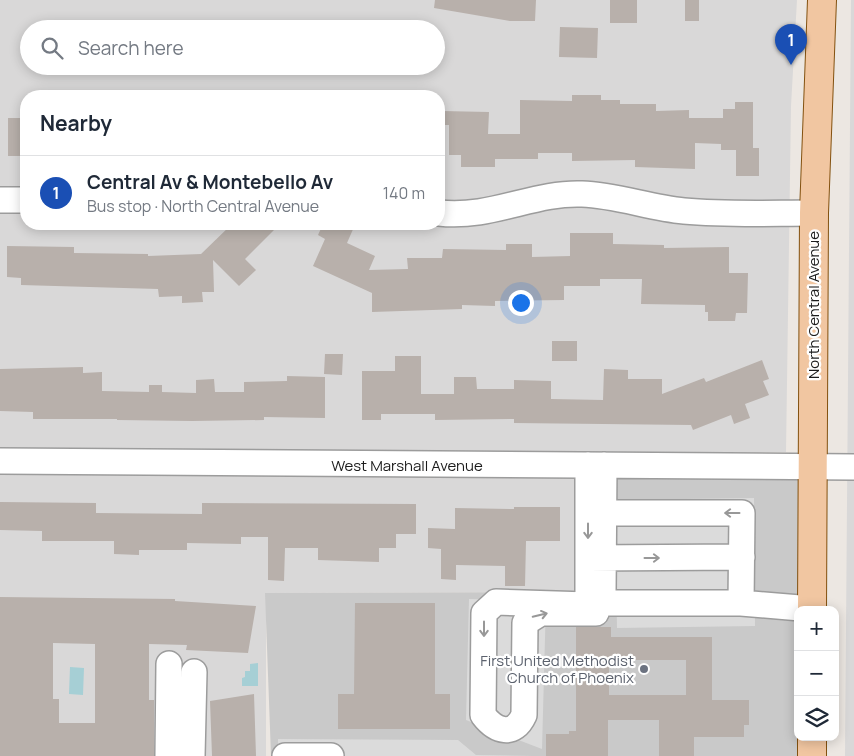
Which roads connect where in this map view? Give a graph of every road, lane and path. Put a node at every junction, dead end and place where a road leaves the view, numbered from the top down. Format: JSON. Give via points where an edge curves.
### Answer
{"nodes":[{"id":1,"x":822,"y":0,"type":"edge"},
{"id":2,"x":0,"y":200,"type":"edge"},
{"id":3,"x":20,"y":200,"type":"edge"},
{"id":4,"x":814,"y":213,"type":"junction"},
{"id":5,"x":445,"y":214,"type":"edge"},
{"id":6,"x":0,"y":461,"type":"edge"},
{"id":7,"x":596,"y":465,"type":"junction"},
{"id":8,"x":813,"y":466,"type":"junction"},
{"id":9,"x":854,"y":467,"type":"edge"},
{"id":10,"x":603,"y":513,"type":"junction"},
{"id":11,"x":742,"y":557,"type":"junction"},
{"id":12,"x":595,"y":558,"type":"junction"},
{"id":13,"x":599,"y":603,"type":"junction"},
{"id":14,"x":741,"y":603,"type":"junction"},
{"id":15,"x":812,"y":606,"type":"edge"},
{"id":16,"x":794,"y":607,"type":"edge"},
{"id":17,"x":169,"y":664,"type":"dead end"},
{"id":18,"x":194,"y":672,"type":"dead end"},
{"id":19,"x":812,"y":741,"type":"edge"},
{"id":20,"x":168,"y":756,"type":"edge"},
{"id":21,"x":192,"y":756,"type":"edge"},
{"id":22,"x":285,"y":756,"type":"edge"},
{"id":23,"x":331,"y":756,"type":"edge"},
{"id":24,"x":812,"y":756,"type":"edge"}],
"edges":[{"from":1,"to":4,"type":"main road","name":"North Central Avenue"},
{"from":2,"to":3,"type":"street"},
{"from":4,"to":5,"type":"street","via":[[682,211],[582,194],[501,209],[459,215]]},
{"from":4,"to":8,"type":"main road","name":"North Central Avenue"},
{"from":6,"to":7,"type":"street","name":"West Marshall Avenue"},
{"from":7,"to":8,"type":"street","name":"West Marshall Avenue"},
{"from":7,"to":10,"type":"street"},
{"from":7,"to":12,"type":"street","one_way":true},
{"from":8,"to":9,"type":"street","name":"West Marshall Avenue"},
{"from":8,"to":15,"type":"main road","name":"North Central Avenue"},
{"from":11,"to":10,"type":"street","one_way":true,"via":[[742,513]]},
{"from":10,"to":12,"type":"street"},
{"from":12,"to":11,"type":"street","one_way":true},
{"from":11,"to":14,"type":"street"},
{"from":12,"to":13,"type":"street","via":[[602,594]]},
{"from":12,"to":13,"type":"street","one_way":true,"via":[[588,605],[496,602],[484,612],[483,715],[491,725],[500,730],[512,729],[521,722],[524,714],[525,623],[541,613],[596,613]]},
{"from":13,"to":14,"type":"street"},
{"from":14,"to":16,"type":"street"},
{"from":17,"to":20,"type":"street"},
{"from":18,"to":21,"type":"street"},
{"from":19,"to":24,"type":"main road"},
{"from":22,"to":23,"type":"street"}]}
